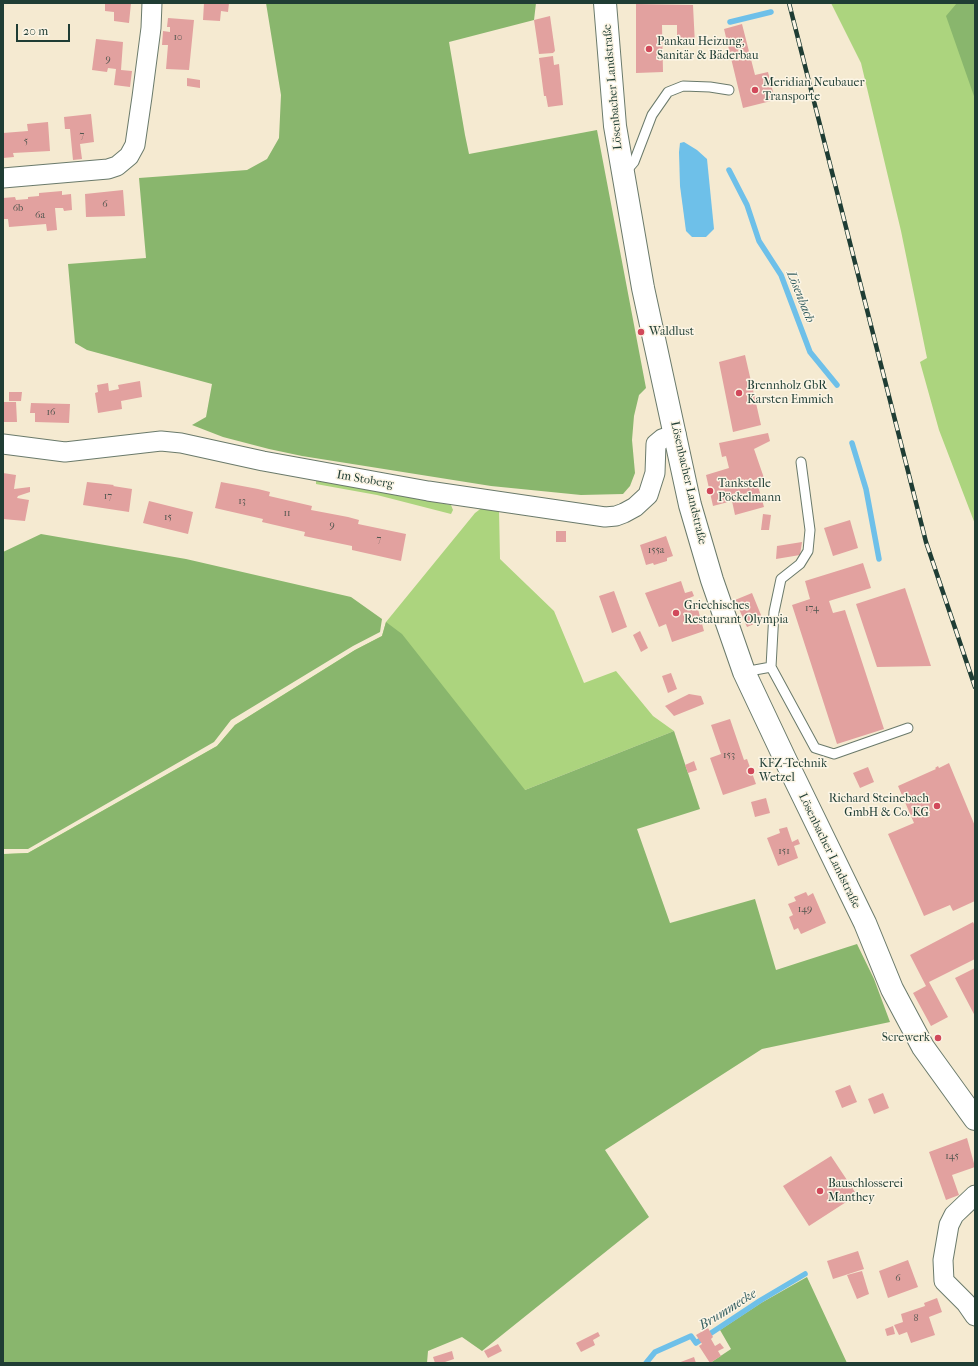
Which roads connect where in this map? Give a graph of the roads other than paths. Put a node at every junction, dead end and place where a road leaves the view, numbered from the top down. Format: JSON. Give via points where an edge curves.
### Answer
{"nodes":[{"id":1,"x":152,"y":3,"type":"edge"},
{"id":2,"x":605,"y":3,"type":"edge"},
{"id":3,"x":728,"y":90,"type":"dead end"},
{"id":4,"x":622,"y":171,"type":"junction"},
{"id":5,"x":3,"y":178,"type":"edge"},
{"id":6,"x":676,"y":434,"type":"junction"},
{"id":7,"x":3,"y":444,"type":"edge"},
{"id":8,"x":801,"y":462,"type":"dead end"},
{"id":9,"x":771,"y":667,"type":"junction"},
{"id":10,"x":744,"y":672,"type":"junction"},
{"id":11,"x":908,"y":728,"type":"dead end"},
{"id":12,"x":975,"y":1119,"type":"edge"},
{"id":13,"x":975,"y":1195,"type":"edge"},
{"id":14,"x":975,"y":1316,"type":"edge"}],
"edges":[{"from":1,"to":5,"type":"street","via":[[142,97],[135,145],[130,156],[108,169]]},
{"from":2,"to":4,"type":"main road","name":"Lösenbacher Landstraße","via":[[615,126]]},
{"from":3,"to":4,"type":"lane","name":"Lösenbacher Landstraße","via":[[683,86],[668,92],[652,115],[634,162]]},
{"from":4,"to":6,"type":"main road","name":"Lösenbacher Landstraße","via":[[651,324]]},
{"from":6,"to":7,"type":"street","name":"Im Stoberg","via":[[656,444],[655,473],[648,495],[635,507],[616,516],[428,491],[263,461],[181,443],[161,441],[65,452]]},
{"from":6,"to":10,"type":"main road","name":"Lösenbacher Landstraße","via":[[690,505],[712,580]]},
{"from":8,"to":9,"type":"lane","via":[[810,530],[808,551],[800,564],[781,578],[774,612]]},
{"from":9,"to":10,"type":"lane"},
{"from":9,"to":11,"type":"lane","via":[[815,748],[834,754]]},
{"from":10,"to":12,"type":"main road","name":"Lösenbacher Landstraße","via":[[865,923],[892,989],[923,1047]]},
{"from":13,"to":14,"type":"street","via":[[954,1215],[949,1225],[943,1260],[944,1281]]}]}
